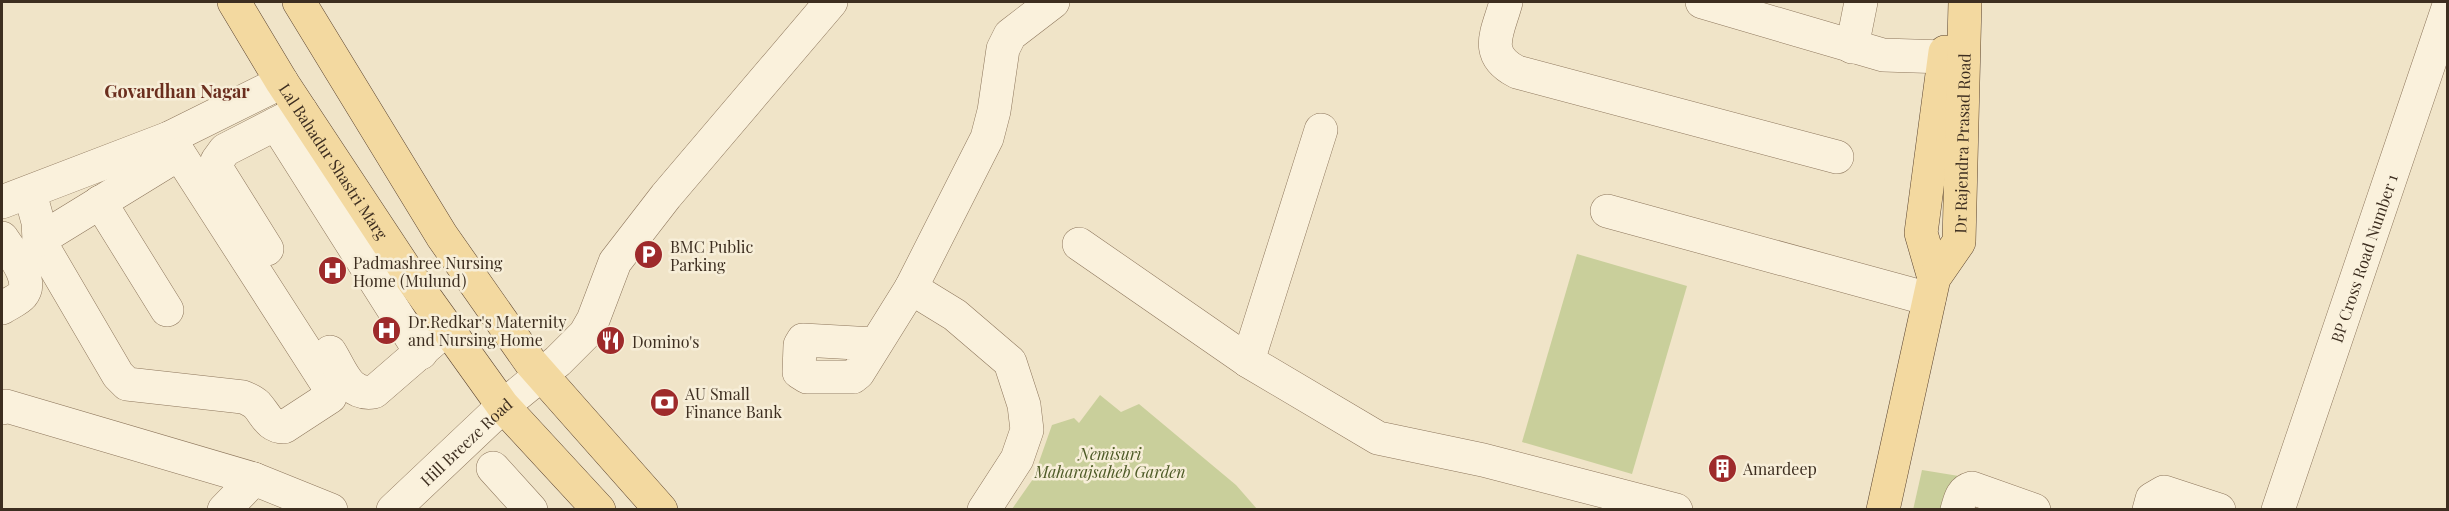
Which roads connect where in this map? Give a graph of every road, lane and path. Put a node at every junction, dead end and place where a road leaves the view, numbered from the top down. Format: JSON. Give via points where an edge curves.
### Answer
{"nodes":[{"id":1,"x":234,"y":2,"type":"edge"},
{"id":2,"x":299,"y":2,"type":"edge"},
{"id":3,"x":831,"y":2,"type":"edge"},
{"id":4,"x":1053,"y":2,"type":"edge"},
{"id":5,"x":1506,"y":2,"type":"edge"},
{"id":6,"x":1702,"y":2,"type":"edge"},
{"id":7,"x":1861,"y":2,"type":"edge"},
{"id":8,"x":1945,"y":2,"type":"edge"},
{"id":9,"x":1965,"y":2,"type":"edge"},
{"id":10,"x":2448,"y":8,"type":"edge"},
{"id":11,"x":1852,"y":47,"type":"junction"},
{"id":12,"x":1945,"y":57,"type":"junction"},
{"id":13,"x":282,"y":82,"type":"junction"},
{"id":14,"x":289,"y":117,"type":"junction"},
{"id":15,"x":1322,"y":130,"type":"dead end"},
{"id":16,"x":174,"y":146,"type":"junction"},
{"id":17,"x":1837,"y":157,"type":"dead end"},
{"id":18,"x":16,"y":198,"type":"edge"},
{"id":19,"x":100,"y":202,"type":"junction"},
{"id":20,"x":1607,"y":211,"type":"dead end"},
{"id":21,"x":2,"y":238,"type":"edge"},
{"id":22,"x":39,"y":240,"type":"junction"},
{"id":23,"x":1079,"y":243,"type":"dead end"},
{"id":24,"x":911,"y":288,"type":"junction"},
{"id":25,"x":1932,"y":288,"type":"junction"},
{"id":26,"x":2,"y":308,"type":"edge"},
{"id":27,"x":166,"y":310,"type":"dead end"},
{"id":28,"x":448,"y":328,"type":"junction"},
{"id":29,"x":874,"y":344,"type":"dead end"},
{"id":30,"x":421,"y":353,"type":"junction"},
{"id":31,"x":1248,"y":361,"type":"junction"},
{"id":32,"x":536,"y":369,"type":"junction"},
{"id":33,"x":492,"y":389,"type":"junction"},
{"id":34,"x":2,"y":408,"type":"edge"},
{"id":35,"x":494,"y":468,"type":"dead end"},
{"id":36,"x":254,"y":479,"type":"junction"},
{"id":37,"x":596,"y":508,"type":"edge"},
{"id":38,"x":224,"y":510,"type":"edge"},
{"id":39,"x":331,"y":510,"type":"edge"},
{"id":40,"x":393,"y":510,"type":"edge"},
{"id":41,"x":531,"y":510,"type":"edge"},
{"id":42,"x":661,"y":510,"type":"edge"},
{"id":43,"x":984,"y":510,"type":"edge"},
{"id":44,"x":1676,"y":510,"type":"edge"},
{"id":45,"x":1883,"y":510,"type":"edge"},
{"id":46,"x":1957,"y":510,"type":"edge"},
{"id":47,"x":2034,"y":510,"type":"edge"},
{"id":48,"x":2149,"y":510,"type":"edge"},
{"id":49,"x":2219,"y":510,"type":"edge"},
{"id":50,"x":2278,"y":510,"type":"edge"}],
"edges":[{"from":1,"to":13,"type":"main road","name":"Lal Bahadur Shastri Marg"},
{"from":2,"to":32,"type":"main road","via":[[442,236]]},
{"from":3,"to":32,"type":"street","name":"Hill Breeze Road","via":[[615,262],[585,334],[558,361]]},
{"from":4,"to":24,"type":"street","via":[[1010,35],[987,138]]},
{"from":5,"to":17,"type":"street","via":[[1496,53],[1499,60],[1517,72]]},
{"from":6,"to":11,"type":"street"},
{"from":7,"to":11,"type":"street"},
{"from":8,"to":12,"type":"main road","name":"Dr Rajendra Prasad Road"},
{"from":9,"to":25,"type":"main road","name":"Dr Rajendra Prasad Road","via":[[1959,242]]},
{"from":10,"to":50,"type":"street","name":"BP Cross Road Number 1"},
{"from":11,"to":12,"type":"street","via":[[1883,55]]},
{"from":12,"to":25,"type":"main road","name":"Dr Rajendra Prasad Road","via":[[1922,233]]},
{"from":13,"to":14,"type":"main road","name":"Lal Bahadur Shastri Marg"},
{"from":13,"to":16,"type":"street"},
{"from":14,"to":28,"type":"main road","name":"Lal Bahadur Shastri Marg"},
{"from":14,"to":30,"type":"street"},
{"from":14,"to":30,"type":"street","via":[[225,150],[217,160],[217,169],[352,388],[374,392]]},
{"from":15,"to":31,"type":"street"},
{"from":16,"to":18,"type":"street"},
{"from":16,"to":19,"type":"street"},
{"from":16,"to":22,"type":"street","via":[[331,390],[330,397],[284,427],[276,427],[255,403],[243,397],[127,384]]},
{"from":18,"to":22,"type":"street","via":[[38,222]]},
{"from":19,"to":22,"type":"street"},
{"from":19,"to":27,"type":"street"},
{"from":20,"to":25,"type":"street"},
{"from":21,"to":26,"type":"street","via":[[26,279],[26,287],[22,296]]},
{"from":23,"to":31,"type":"street"},
{"from":24,"to":29,"type":"street"},
{"from":24,"to":43,"type":"street","via":[[955,315],[1010,362],[1024,405],[1027,430],[1017,459]]},
{"from":25,"to":45,"type":"main road","name":"Dr Rajendra Prasad Road"},
{"from":28,"to":30,"type":"street"},
{"from":28,"to":33,"type":"main road","name":"Lal Bahadur Shastri Marg"},
{"from":31,"to":44,"type":"street","via":[[1378,438],[1483,460]]},
{"from":32,"to":33,"type":"street","name":"Hill Breeze Road"},
{"from":32,"to":42,"type":"main road"},
{"from":33,"to":37,"type":"main road","name":"Lal Bahadur Shastri Marg"},
{"from":33,"to":40,"type":"street","name":"Hill Breeze Road"},
{"from":34,"to":36,"type":"street","via":[[6,406]]},
{"from":35,"to":41,"type":"street"},
{"from":36,"to":38,"type":"street"},
{"from":36,"to":39,"type":"street"},
{"from":46,"to":47,"type":"street","via":[[1965,490],[1972,488]]},
{"from":48,"to":49,"type":"street","via":[[2152,499],[2164,492]]}]}
